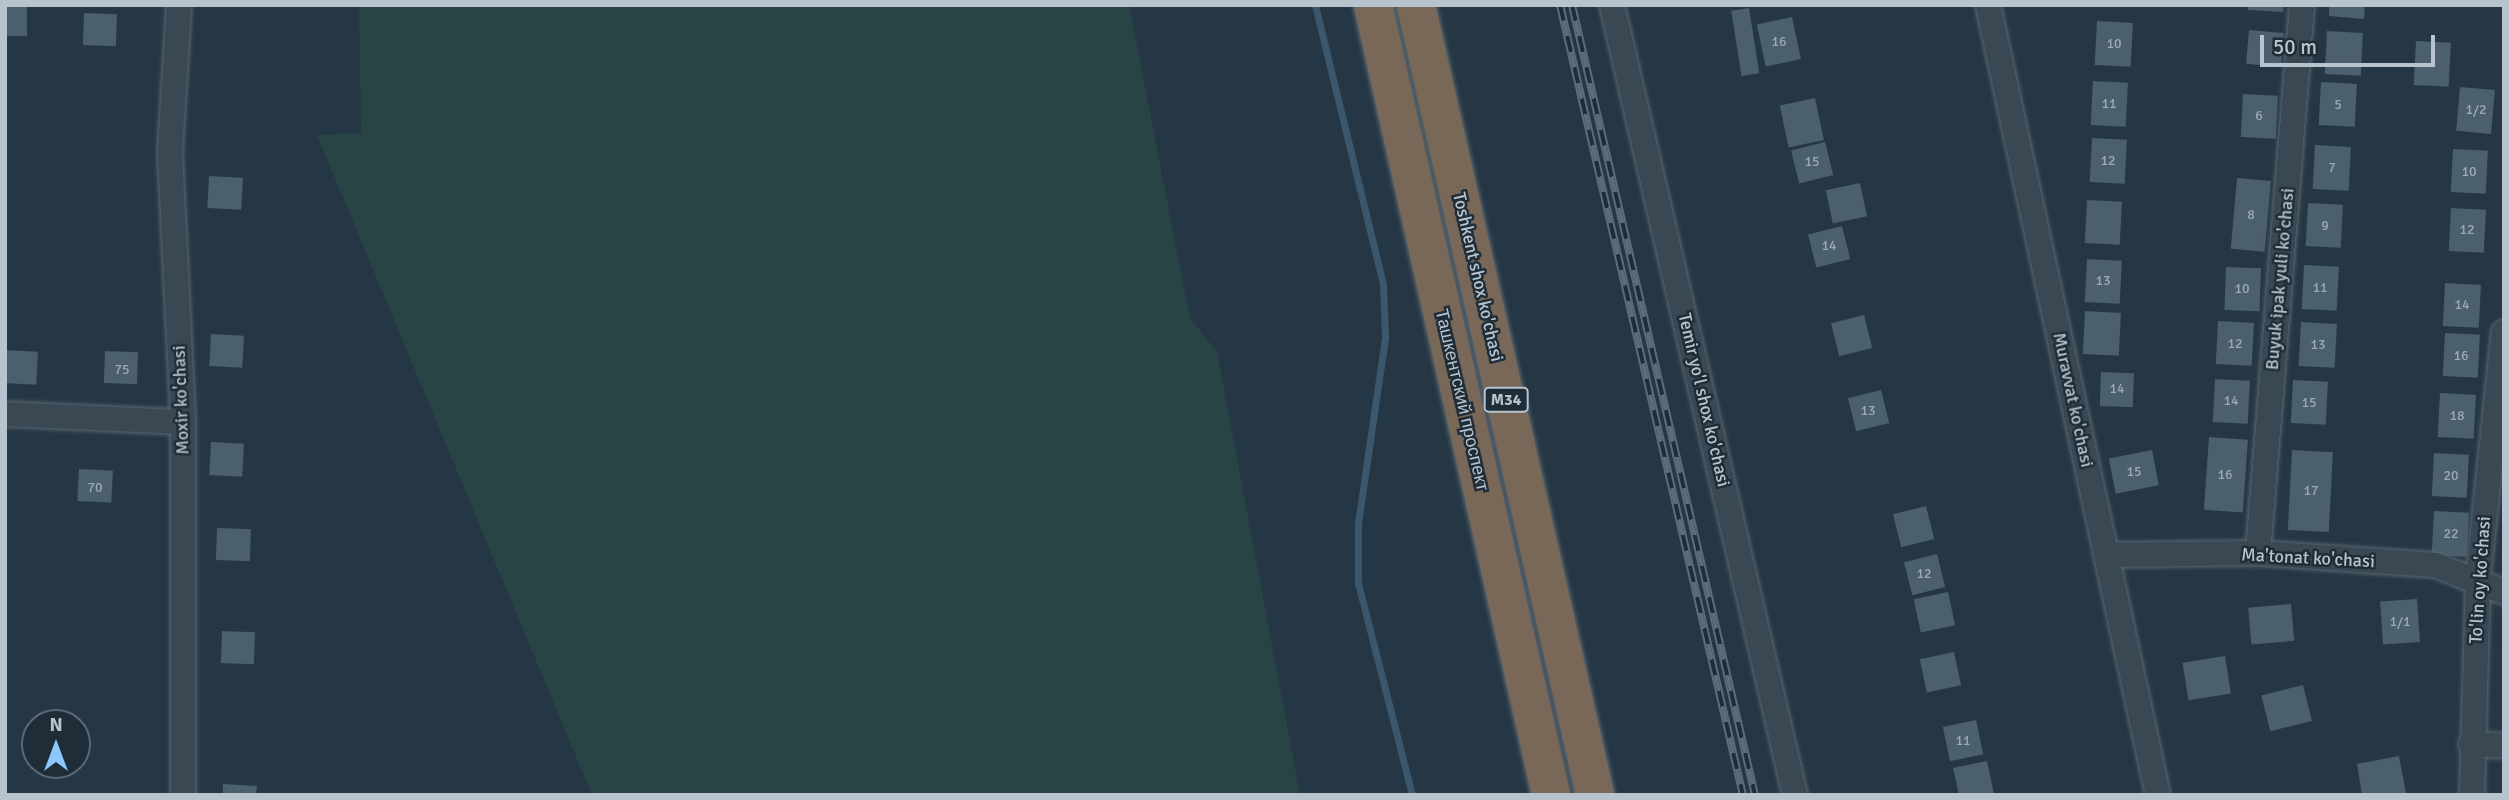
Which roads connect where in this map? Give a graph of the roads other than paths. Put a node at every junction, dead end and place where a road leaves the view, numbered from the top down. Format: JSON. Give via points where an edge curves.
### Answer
{"nodes":[{"id":1,"x":179,"y":5,"type":"edge"},
{"id":2,"x":1373,"y":5,"type":"edge"},
{"id":3,"x":1416,"y":5,"type":"edge"},
{"id":4,"x":1612,"y":5,"type":"edge"},
{"id":5,"x":1988,"y":5,"type":"edge"},
{"id":6,"x":2302,"y":5,"type":"edge"},
{"id":7,"x":2504,"y":332,"type":"edge"},
{"id":8,"x":5,"y":414,"type":"edge"},
{"id":9,"x":183,"y":422,"type":"junction"},
{"id":10,"x":2258,"y":553,"type":"junction"},
{"id":11,"x":2106,"y":555,"type":"junction"},
{"id":12,"x":2478,"y":578,"type":"junction"},
{"id":13,"x":2504,"y":592,"type":"edge"},
{"id":14,"x":2471,"y":744,"type":"junction"},
{"id":15,"x":2504,"y":746,"type":"edge"},
{"id":16,"x":183,"y":795,"type":"edge"},
{"id":17,"x":1551,"y":795,"type":"edge"},
{"id":18,"x":1595,"y":795,"type":"edge"},
{"id":19,"x":1795,"y":795,"type":"edge"},
{"id":20,"x":2158,"y":795,"type":"edge"},
{"id":21,"x":2472,"y":795,"type":"edge"}],
"edges":[{"from":1,"to":9,"type":"street","name":"Moxir ko'chasi","via":[[170,153]]},
{"from":2,"to":17,"type":"highway","name":"Ташкентский проспект","number":"M34"},
{"from":3,"to":18,"type":"highway","name":"Toshkent shox ko'chasi","number":"M34"},
{"from":4,"to":19,"type":"street","name":"Temir yo'l shox ko'chasi"},
{"from":5,"to":11,"type":"street","name":"Muravvat ko'chasi"},
{"from":6,"to":10,"type":"street","name":"Buyuk ipak yuli ko'chasi"},
{"from":7,"to":12,"type":"street","name":"To'lin oy ko'chasi"},
{"from":8,"to":9,"type":"street"},
{"from":9,"to":16,"type":"street","name":"Moxir ko'chasi"},
{"from":10,"to":11,"type":"street","name":"Ma'tonat ko'chasi"},
{"from":10,"to":12,"type":"street","name":"Ma'tonat ko'chasi","via":[[2435,565]]},
{"from":11,"to":20,"type":"street","name":"Muravvat ko'chasi"},
{"from":12,"to":13,"type":"street","name":"Ma'tonat ko'chasi"},
{"from":12,"to":14,"type":"street","name":"To'lin oy ko'chasi"},
{"from":14,"to":15,"type":"street"},
{"from":14,"to":21,"type":"street","name":"To'lin oy ko'chasi"}]}
